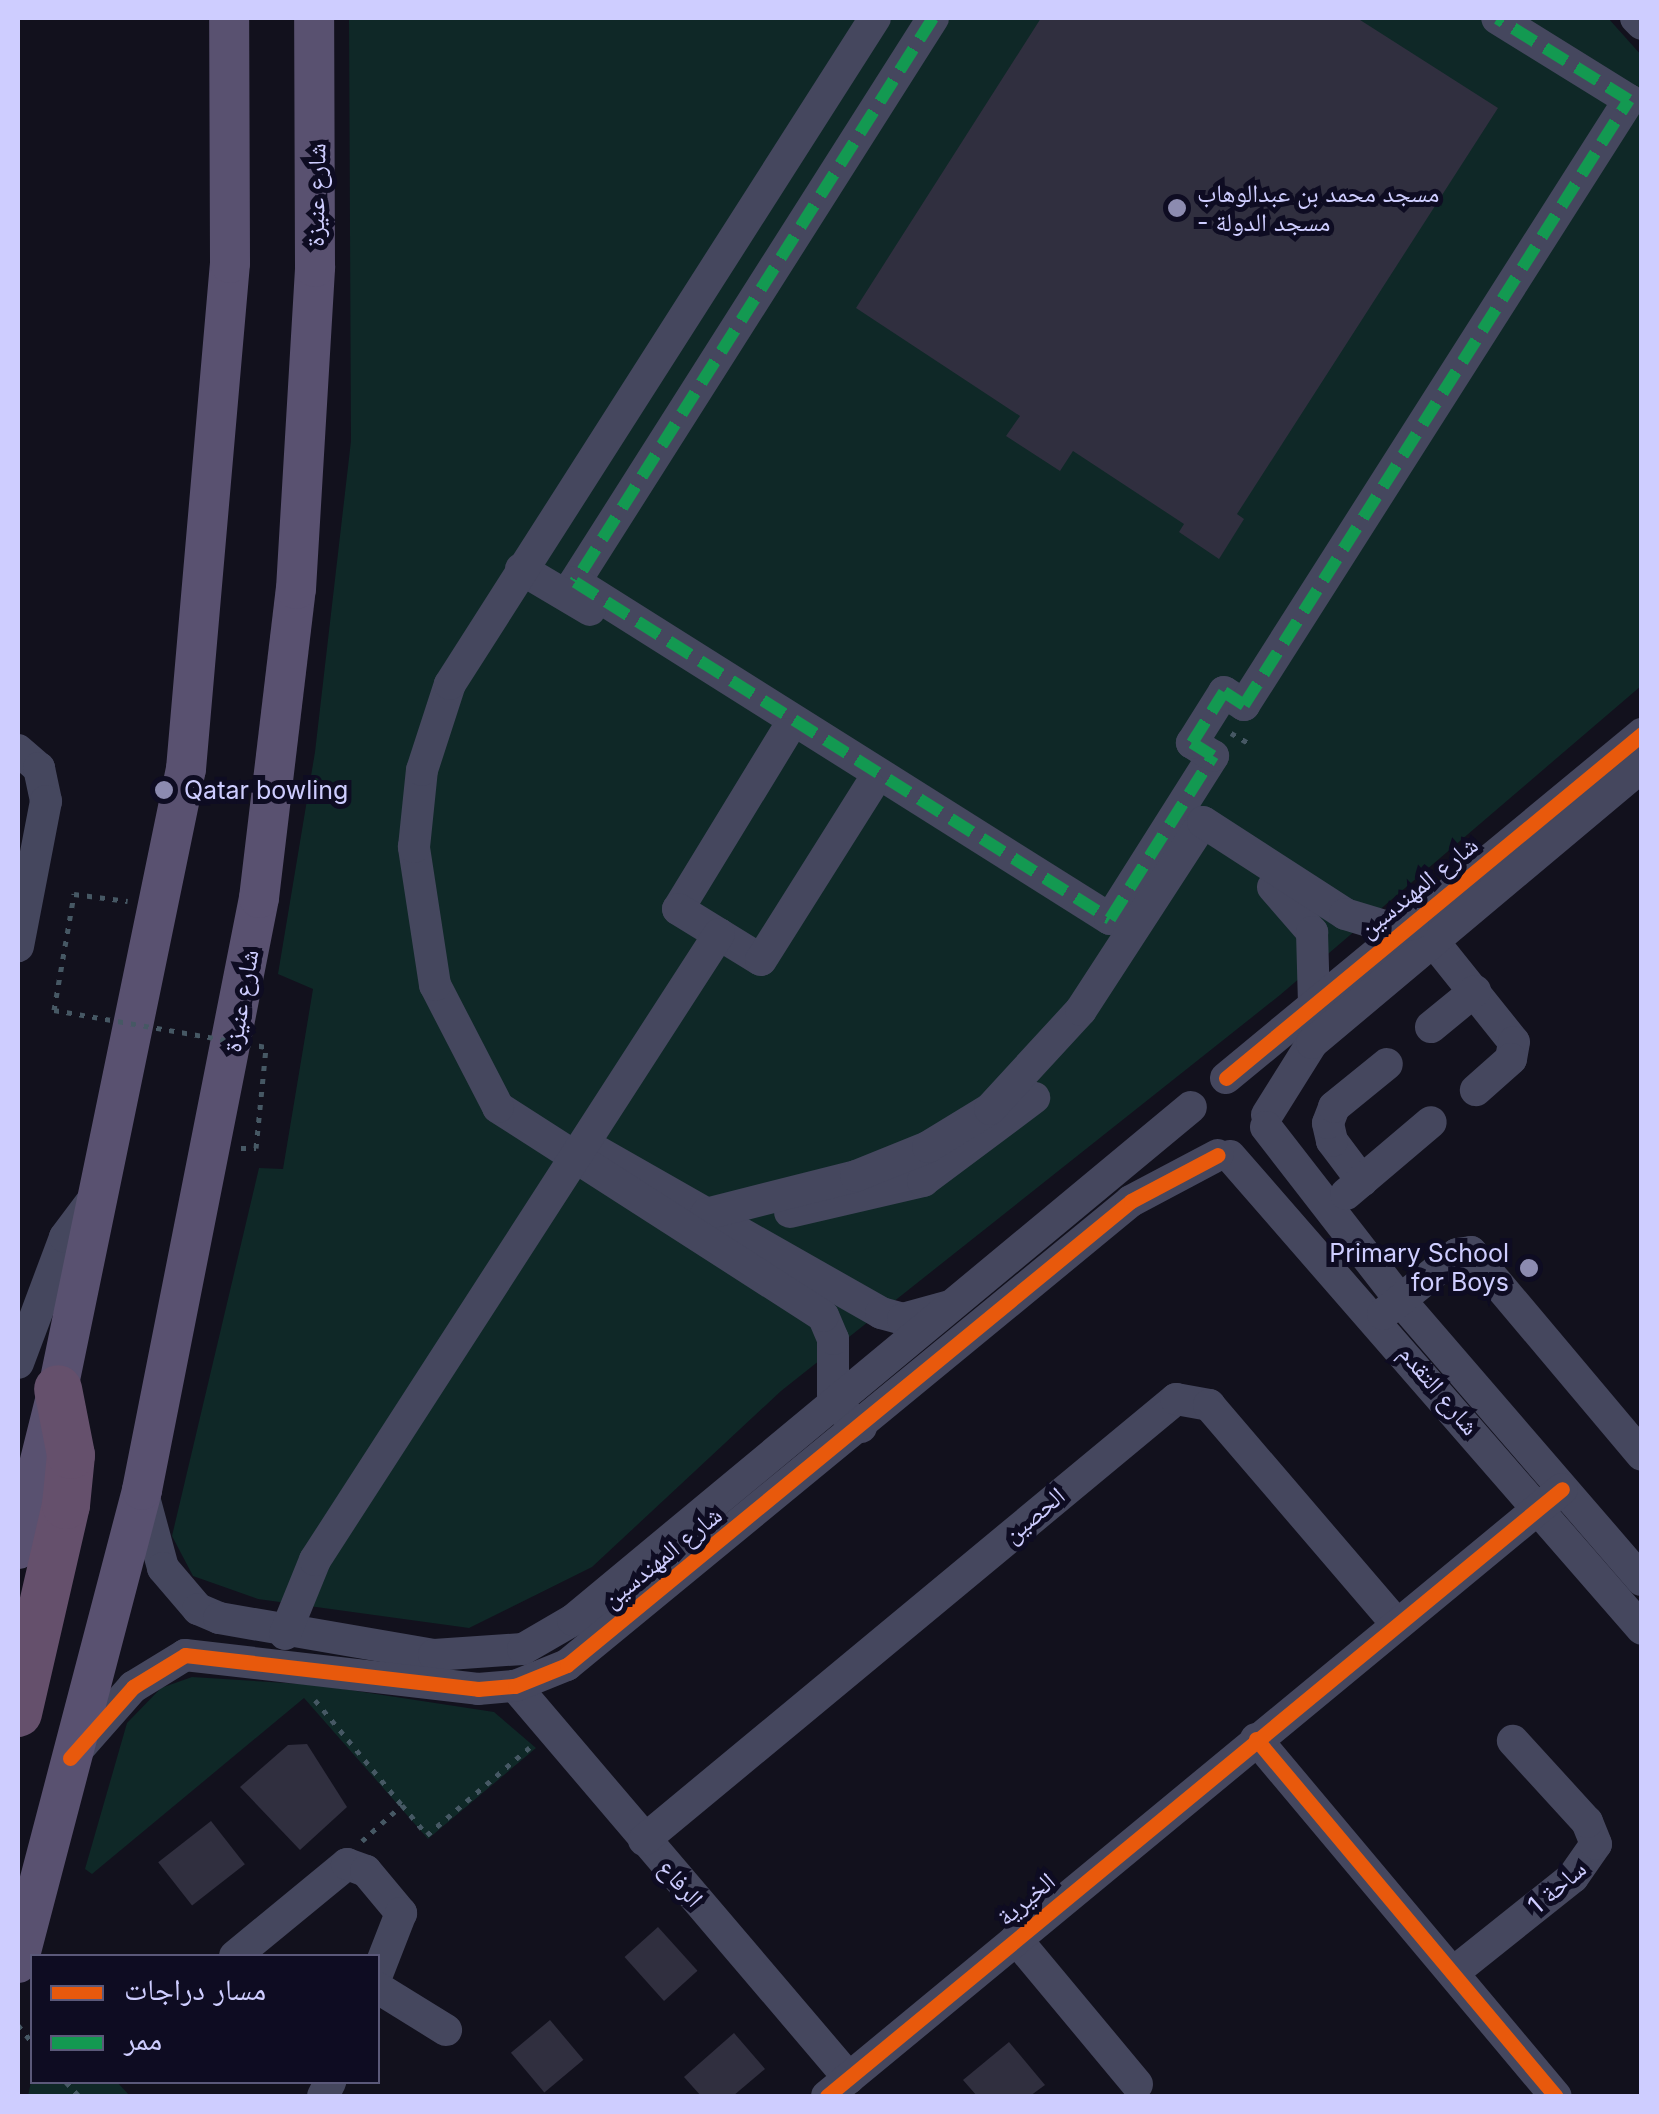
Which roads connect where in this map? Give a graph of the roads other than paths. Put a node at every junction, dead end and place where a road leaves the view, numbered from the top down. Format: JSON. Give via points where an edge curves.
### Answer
{"nodes":[{"id":1,"x":229,"y":18,"type":"edge"},
{"id":2,"x":314,"y":18,"type":"edge"},
{"id":3,"x":325,"y":18,"type":"edge"},
{"id":4,"x":875,"y":18,"type":"edge"},
{"id":5,"x":894,"y":18,"type":"edge"},
{"id":6,"x":933,"y":18,"type":"edge"},
{"id":7,"x":1498,"y":18,"type":"edge"},
{"id":8,"x":1636,"y":18,"type":"edge"},
{"id":9,"x":1642,"y":24,"type":"edge"},
{"id":10,"x":315,"y":57,"type":"junction"},
{"id":11,"x":1635,"y":104,"type":"edge"},
{"id":12,"x":528,"y":573,"type":"junction"},
{"id":13,"x":785,"y":734,"type":"junction"},
{"id":14,"x":1642,"y":734,"type":"edge"},
{"id":15,"x":18,"y":750,"type":"edge"},
{"id":16,"x":1642,"y":766,"type":"edge"},
{"id":17,"x":870,"y":787,"type":"junction"},
{"id":18,"x":1199,"y":841,"type":"junction"},
{"id":19,"x":1423,"y":932,"type":"junction"},
{"id":20,"x":719,"y":934,"type":"junction"},
{"id":21,"x":18,"y":946,"type":"edge"},
{"id":22,"x":1122,"y":948,"type":"junction"},
{"id":23,"x":1475,"y":991,"type":"junction"},
{"id":24,"x":1314,"y":1004,"type":"junction"},
{"id":25,"x":1432,"y":1027,"type":"dead end"},
{"id":26,"x":1386,"y":1064,"type":"dead end"},
{"id":27,"x":1226,"y":1078,"type":"junction"},
{"id":28,"x":1476,"y":1090,"type":"dead end"},
{"id":29,"x":1191,"y":1107,"type":"junction"},
{"id":30,"x":1266,"y":1121,"type":"junction"},
{"id":31,"x":1431,"y":1122,"type":"dead end"},
{"id":32,"x":579,"y":1152,"type":"junction"},
{"id":33,"x":1224,"y":1155,"type":"junction"},
{"id":34,"x":1362,"y":1181,"type":"junction"},
{"id":35,"x":101,"y":1190,"type":"junction"},
{"id":36,"x":1328,"y":1210,"type":"junction"},
{"id":37,"x":706,"y":1214,"type":"junction"},
{"id":38,"x":769,"y":1250,"type":"junction"},
{"id":39,"x":950,"y":1306,"type":"junction"},
{"id":40,"x":1389,"y":1309,"type":"junction"},
{"id":41,"x":18,"y":1362,"type":"edge"},
{"id":42,"x":58,"y":1389,"type":"junction"},
{"id":43,"x":832,"y":1403,"type":"junction"},
{"id":44,"x":861,"y":1428,"type":"junction"},
{"id":45,"x":1642,"y":1456,"type":"edge"},
{"id":46,"x":142,"y":1490,"type":"junction"},
{"id":47,"x":1551,"y":1499,"type":"junction"},
{"id":48,"x":18,"y":1549,"type":"edge"},
{"id":49,"x":1642,"y":1580,"type":"edge"},
{"id":50,"x":1396,"y":1624,"type":"junction"},
{"id":51,"x":1642,"y":1629,"type":"edge"},
{"id":52,"x":286,"y":1649,"type":"junction"},
{"id":53,"x":515,"y":1686,"type":"junction"},
{"id":54,"x":18,"y":1713,"type":"edge"},
{"id":55,"x":1256,"y":1738,"type":"junction"},
{"id":56,"x":1513,"y":1741,"type":"dead end"},
{"id":57,"x":70,"y":1758,"type":"junction"},
{"id":58,"x":644,"y":1840,"type":"junction"},
{"id":59,"x":1016,"y":1939,"type":"junction"},
{"id":60,"x":237,"y":1954,"type":"edge"},
{"id":61,"x":18,"y":1962,"type":"edge"},
{"id":62,"x":380,"y":1967,"type":"edge"},
{"id":63,"x":1454,"y":1972,"type":"junction"},
{"id":64,"x":380,"y":1989,"type":"edge"},
{"id":65,"x":446,"y":2030,"type":"dead end"},
{"id":66,"x":838,"y":2087,"type":"edge"},
{"id":67,"x":1140,"y":2092,"type":"edge"},
{"id":68,"x":1556,"y":2096,"type":"edge"}],
"edges":[{"from":1,"to":35,"type":"main road","via":[[230,263],[207,588],[160,904]]},
{"from":2,"to":10,"type":"main road","name":"شارع عنيزة"},
{"from":3,"to":10,"type":"main road"},
{"from":4,"to":12,"type":"street"},
{"from":5,"to":12,"type":"street"},
{"from":6,"to":11,"type":"street","via":[[575,582],[1110,919],[1214,756],[1192,742],[1224,692],[1244,705]]},
{"from":7,"to":11,"type":"street"},
{"from":8,"to":9,"type":"street"},
{"from":10,"to":46,"type":"main road","name":"شارع عنيزة","via":[[315,267],[296,589],[277,750],[218,1129]]},
{"from":12,"to":13,"type":"street"},
{"from":12,"to":32,"type":"street","via":[[439,714],[416,804],[415,892],[436,984],[475,1072],[508,1118]]},
{"from":13,"to":17,"type":"street"},
{"from":13,"to":20,"type":"street","via":[[678,909]]},
{"from":14,"to":19,"type":"street","name":"شارع المهندسين"},
{"from":15,"to":21,"type":"street","via":[[39,768],[46,800]]},
{"from":16,"to":19,"type":"street","name":"شارع المهندسين"},
{"from":17,"to":20,"type":"street","via":[[760,960]]},
{"from":17,"to":22,"type":"street"},
{"from":18,"to":19,"type":"street","via":[[1202,822],[1364,923]]},
{"from":18,"to":22,"type":"street"},
{"from":18,"to":24,"type":"street","via":[[1299,909],[1316,948]]},
{"from":18,"to":38,"type":"street","via":[[1068,1062],[1013,1118],[923,1181],[782,1214],[770,1226]]},
{"from":19,"to":23,"type":"street"},
{"from":19,"to":24,"type":"street","name":"شارع المهندسين"},
{"from":19,"to":30,"type":"street","name":"شارع المهندسين","via":[[1312,1043]]},
{"from":20,"to":32,"type":"street"},
{"from":22,"to":37,"type":"street","via":[[1049,1051],[969,1124],[856,1176]]},
{"from":23,"to":25,"type":"street"},
{"from":23,"to":28,"type":"street","via":[[1514,1042],[1511,1059]]},
{"from":24,"to":27,"type":"street","name":"شارع المهندسين"},
{"from":26,"to":34,"type":"street","via":[[1334,1107],[1328,1123]]},
{"from":27,"to":29,"type":"street","via":[[1204,1087]]},
{"from":27,"to":30,"type":"street","via":[[1250,1084]]},
{"from":29,"to":33,"type":"street","via":[[1192,1131]]},
{"from":29,"to":39,"type":"street","name":"شارع المهندسين"},
{"from":30,"to":33,"type":"street","via":[[1253,1148]]},
{"from":30,"to":36,"type":"street","name":"شارع التقدم"},
{"from":31,"to":34,"type":"street"},
{"from":32,"to":37,"type":"street"},
{"from":32,"to":43,"type":"street","via":[[823,1316],[833,1339]]},
{"from":32,"to":52,"type":"street","via":[[316,1560]]},
{"from":33,"to":40,"type":"street","name":"شارع التقدم"},
{"from":33,"to":44,"type":"street","name":"شارع المهندسين","via":[[1131,1201]]},
{"from":34,"to":36,"type":"street"},
{"from":35,"to":41,"type":"street","via":[[65,1236]]},
{"from":35,"to":42,"type":"main road"},
{"from":36,"to":40,"type":"street","name":"شارع التقدم"},
{"from":37,"to":38,"type":"street"},
{"from":38,"to":39,"type":"street","via":[[881,1314],[903,1319]]},
{"from":39,"to":43,"type":"street","name":"شارع المهندسين"},
{"from":40,"to":45,"type":"street","via":[[1457,1254],[1471,1252]]},
{"from":40,"to":47,"type":"street","name":"شارع التقدم"},
{"from":42,"to":48,"type":"main road"},
{"from":42,"to":54,"type":"highway","via":[[71,1455],[66,1505]]},
{"from":43,"to":44,"type":"street"},
{"from":43,"to":52,"type":"street","name":"شارع المهندسين","via":[[573,1620],[523,1650],[472,1658]]},
{"from":44,"to":53,"type":"street","name":"شارع المهندسين","via":[[583,1653]]},
{"from":46,"to":52,"type":"street","name":"شارع المهندسين","via":[[177,1589],[219,1618]]},
{"from":46,"to":57,"type":"main road","name":"شارع عنيزة"},
{"from":47,"to":49,"type":"street","name":"شارع التقدم"},
{"from":47,"to":50,"type":"street","name":"الخيرية"},
{"from":47,"to":51,"type":"street","name":"شارع التقدم"},
{"from":50,"to":55,"type":"street","name":"الخيرية"},
{"from":50,"to":58,"type":"street","name":"الحصين","via":[[1209,1405],[1176,1400]]},
{"from":52,"to":53,"type":"street","name":"شارع المهندسين","via":[[464,1687]]},
{"from":52,"to":57,"type":"street","name":"شارع المهندسين","via":[[218,1653],[157,1667]]},
{"from":53,"to":58,"type":"street","name":"الرفاع"},
{"from":55,"to":59,"type":"street","name":"الخيرية"},
{"from":55,"to":63,"type":"street"},
{"from":56,"to":63,"type":"street","name":"ساحة 1","via":[[1587,1822],[1596,1844],[1573,1877]]},
{"from":57,"to":61,"type":"main road","name":"شارع عنيزة"},
{"from":58,"to":66,"type":"street","name":"الرفاع"},
{"from":59,"to":66,"type":"street","name":"الخيرية"},
{"from":59,"to":67,"type":"street"},
{"from":60,"to":62,"type":"street","via":[[347,1864],[366,1871],[401,1914]]},
{"from":63,"to":68,"type":"street"},
{"from":64,"to":65,"type":"street"}]}
